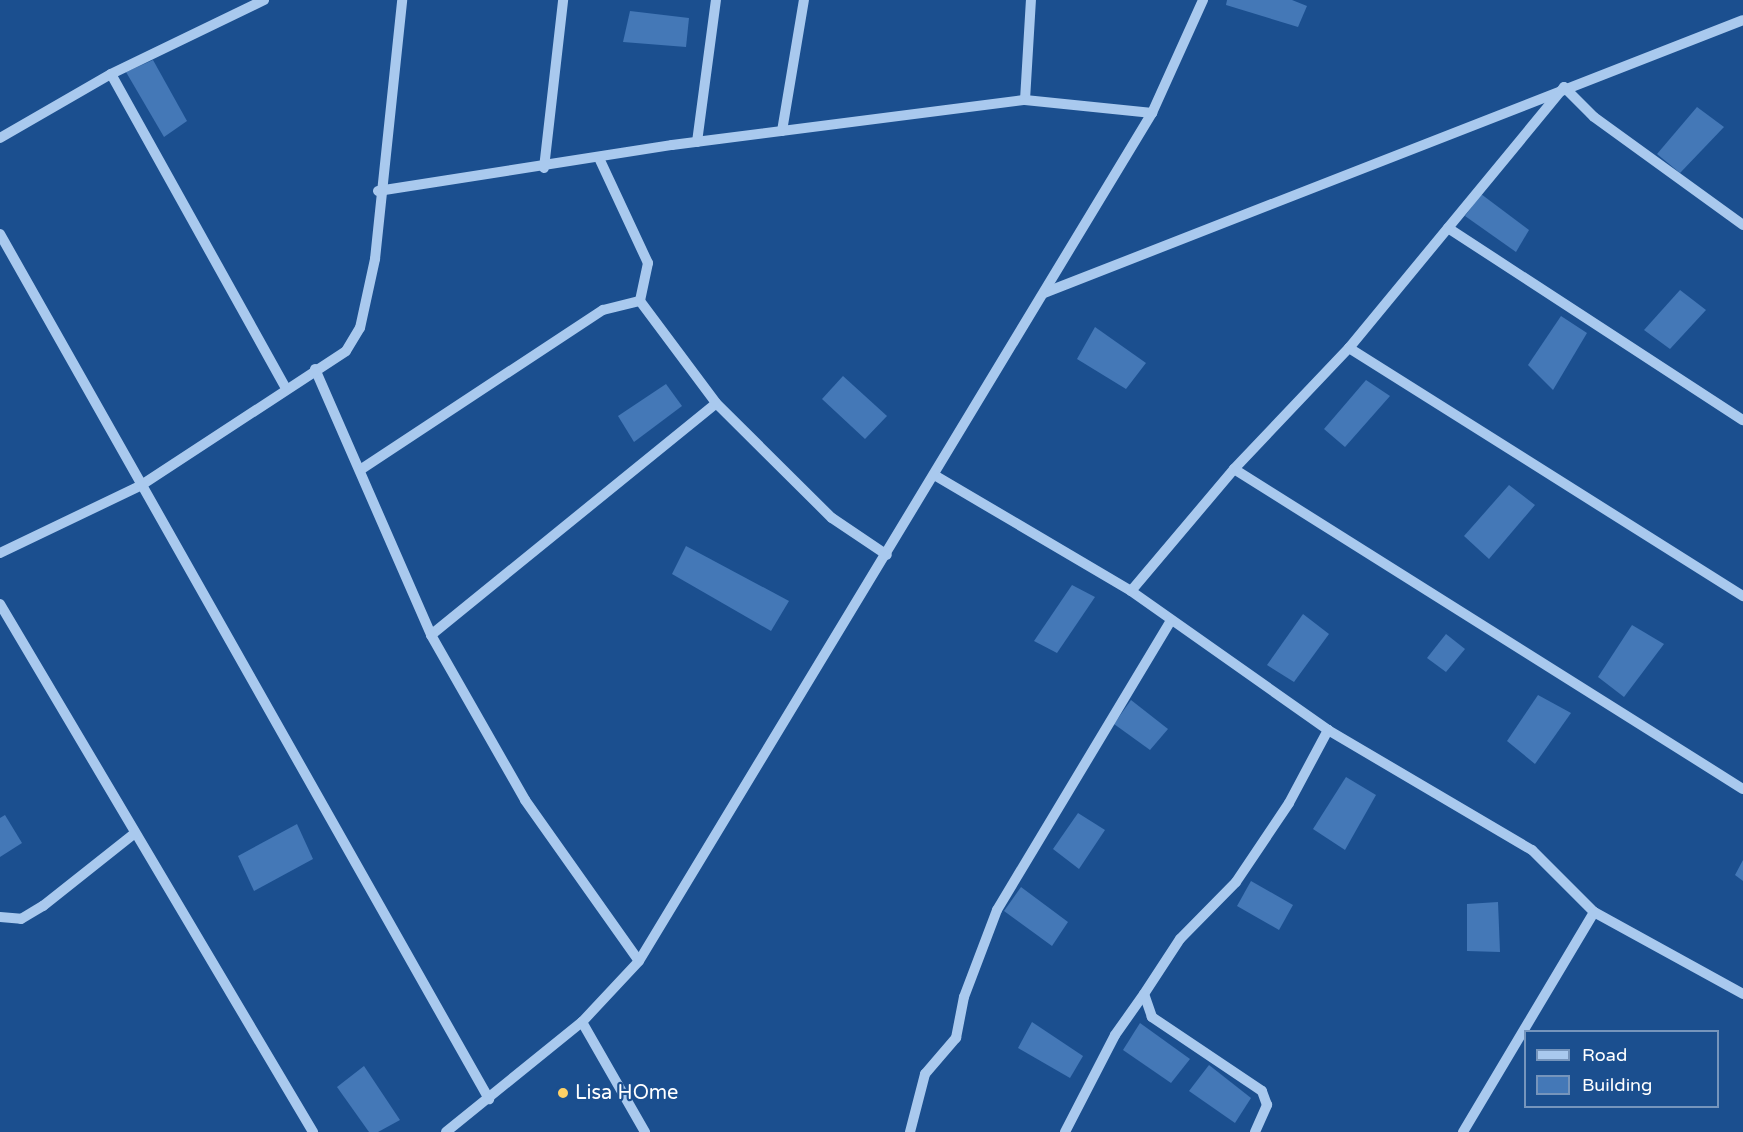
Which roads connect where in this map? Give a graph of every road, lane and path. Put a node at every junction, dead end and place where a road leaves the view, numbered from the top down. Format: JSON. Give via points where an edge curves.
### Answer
{"nodes":[{"id":1,"x":264,"y":0,"type":"edge"},
{"id":2,"x":402,"y":0,"type":"edge"},
{"id":3,"x":563,"y":0,"type":"edge"},
{"id":4,"x":716,"y":0,"type":"edge"},
{"id":5,"x":804,"y":0,"type":"edge"},
{"id":6,"x":1031,"y":0,"type":"edge"},
{"id":7,"x":1203,"y":0,"type":"edge"},
{"id":8,"x":1743,"y":20,"type":"edge"},
{"id":9,"x":111,"y":74,"type":"junction"},
{"id":10,"x":1564,"y":87,"type":"junction"},
{"id":11,"x":1025,"y":100,"type":"junction"},
{"id":12,"x":1152,"y":113,"type":"junction"},
{"id":13,"x":782,"y":131,"type":"junction"},
{"id":14,"x":0,"y":138,"type":"edge"},
{"id":15,"x":697,"y":142,"type":"junction"},
{"id":16,"x":599,"y":158,"type":"junction"},
{"id":17,"x":544,"y":168,"type":"junction"},
{"id":18,"x":378,"y":191,"type":"junction"},
{"id":19,"x":1743,"y":225,"type":"edge"},
{"id":20,"x":1448,"y":228,"type":"junction"},
{"id":21,"x":0,"y":234,"type":"edge"},
{"id":22,"x":1044,"y":293,"type":"junction"},
{"id":23,"x":640,"y":301,"type":"junction"},
{"id":24,"x":1349,"y":348,"type":"junction"},
{"id":25,"x":315,"y":369,"type":"junction"},
{"id":26,"x":286,"y":388,"type":"junction"},
{"id":27,"x":716,"y":403,"type":"junction"},
{"id":28,"x":1743,"y":420,"type":"edge"},
{"id":29,"x":1234,"y":469,"type":"junction"},
{"id":30,"x":360,"y":470,"type":"junction"},
{"id":31,"x":936,"y":476,"type":"junction"},
{"id":32,"x":140,"y":486,"type":"junction"},
{"id":33,"x":0,"y":554,"type":"edge"},
{"id":34,"x":887,"y":555,"type":"junction"},
{"id":35,"x":1131,"y":591,"type":"junction"},
{"id":36,"x":1743,"y":596,"type":"edge"},
{"id":37,"x":0,"y":604,"type":"edge"},
{"id":38,"x":1171,"y":620,"type":"junction"},
{"id":39,"x":431,"y":635,"type":"junction"},
{"id":40,"x":1328,"y":730,"type":"junction"},
{"id":41,"x":1743,"y":789,"type":"edge"},
{"id":42,"x":134,"y":834,"type":"junction"},
{"id":43,"x":1594,"y":912,"type":"junction"},
{"id":44,"x":0,"y":917,"type":"edge"},
{"id":45,"x":639,"y":962,"type":"junction"},
{"id":46,"x":1144,"y":994,"type":"junction"},
{"id":47,"x":1743,"y":994,"type":"edge"},
{"id":48,"x":582,"y":1022,"type":"junction"},
{"id":49,"x":489,"y":1099,"type":"junction"},
{"id":50,"x":458,"y":1128,"type":"edge"},
{"id":51,"x":313,"y":1132,"type":"edge"},
{"id":52,"x":446,"y":1132,"type":"edge"},
{"id":53,"x":645,"y":1132,"type":"edge"},
{"id":54,"x":910,"y":1132,"type":"edge"},
{"id":55,"x":1065,"y":1132,"type":"edge"},
{"id":56,"x":1255,"y":1132,"type":"edge"},
{"id":57,"x":1462,"y":1132,"type":"edge"}],
"edges":[{"from":1,"to":9,"type":"street"},
{"from":2,"to":18,"type":"street"},
{"from":3,"to":17,"type":"street"},
{"from":4,"to":15,"type":"street"},
{"from":5,"to":13,"type":"street"},
{"from":6,"to":11,"type":"street"},
{"from":7,"to":12,"type":"street"},
{"from":8,"to":10,"type":"street","via":[[1645,62]]},
{"from":9,"to":14,"type":"street"},
{"from":9,"to":26,"type":"street"},
{"from":10,"to":19,"type":"street","via":[[1594,117]]},
{"from":10,"to":20,"type":"street"},
{"from":10,"to":22,"type":"street"},
{"from":11,"to":12,"type":"street"},
{"from":11,"to":13,"type":"street"},
{"from":12,"to":22,"type":"street"},
{"from":13,"to":15,"type":"street"},
{"from":15,"to":16,"type":"street"},
{"from":16,"to":17,"type":"street"},
{"from":16,"to":23,"type":"street","via":[[648,263]]},
{"from":17,"to":18,"type":"street"},
{"from":18,"to":25,"type":"street","via":[[375,259],[360,328],[346,351]]},
{"from":20,"to":24,"type":"street"},
{"from":20,"to":28,"type":"street"},
{"from":21,"to":32,"type":"street"},
{"from":22,"to":31,"type":"street"},
{"from":23,"to":27,"type":"street"},
{"from":23,"to":30,"type":"street","via":[[603,310]]},
{"from":24,"to":29,"type":"street"},
{"from":24,"to":36,"type":"street"},
{"from":25,"to":26,"type":"street"},
{"from":25,"to":30,"type":"street"},
{"from":26,"to":32,"type":"street"},
{"from":27,"to":34,"type":"street","via":[[832,518]]},
{"from":27,"to":39,"type":"street"},
{"from":29,"to":35,"type":"street"},
{"from":29,"to":41,"type":"street"},
{"from":30,"to":39,"type":"street"},
{"from":31,"to":34,"type":"street"},
{"from":31,"to":35,"type":"street"},
{"from":32,"to":33,"type":"street"},
{"from":32,"to":49,"type":"street"},
{"from":34,"to":45,"type":"street"},
{"from":35,"to":38,"type":"street"},
{"from":37,"to":42,"type":"street"},
{"from":38,"to":40,"type":"street"},
{"from":38,"to":54,"type":"street","via":[[997,910],[964,997],[956,1038],[925,1074]]},
{"from":39,"to":45,"type":"street","via":[[525,800]]},
{"from":40,"to":43,"type":"street","via":[[1532,850]]},
{"from":40,"to":46,"type":"street","via":[[1289,803],[1236,882],[1180,939]]},
{"from":42,"to":44,"type":"street","via":[[43,906],[21,919]]},
{"from":42,"to":51,"type":"street"},
{"from":43,"to":47,"type":"street"},
{"from":43,"to":57,"type":"street"},
{"from":45,"to":48,"type":"street"},
{"from":46,"to":55,"type":"street","via":[[1115,1035]]},
{"from":46,"to":56,"type":"street","via":[[1152,1017],[1263,1091],[1267,1105]]},
{"from":48,"to":49,"type":"street"},
{"from":48,"to":53,"type":"street"},
{"from":49,"to":50,"type":"street"},
{"from":50,"to":52,"type":"street"}]}
